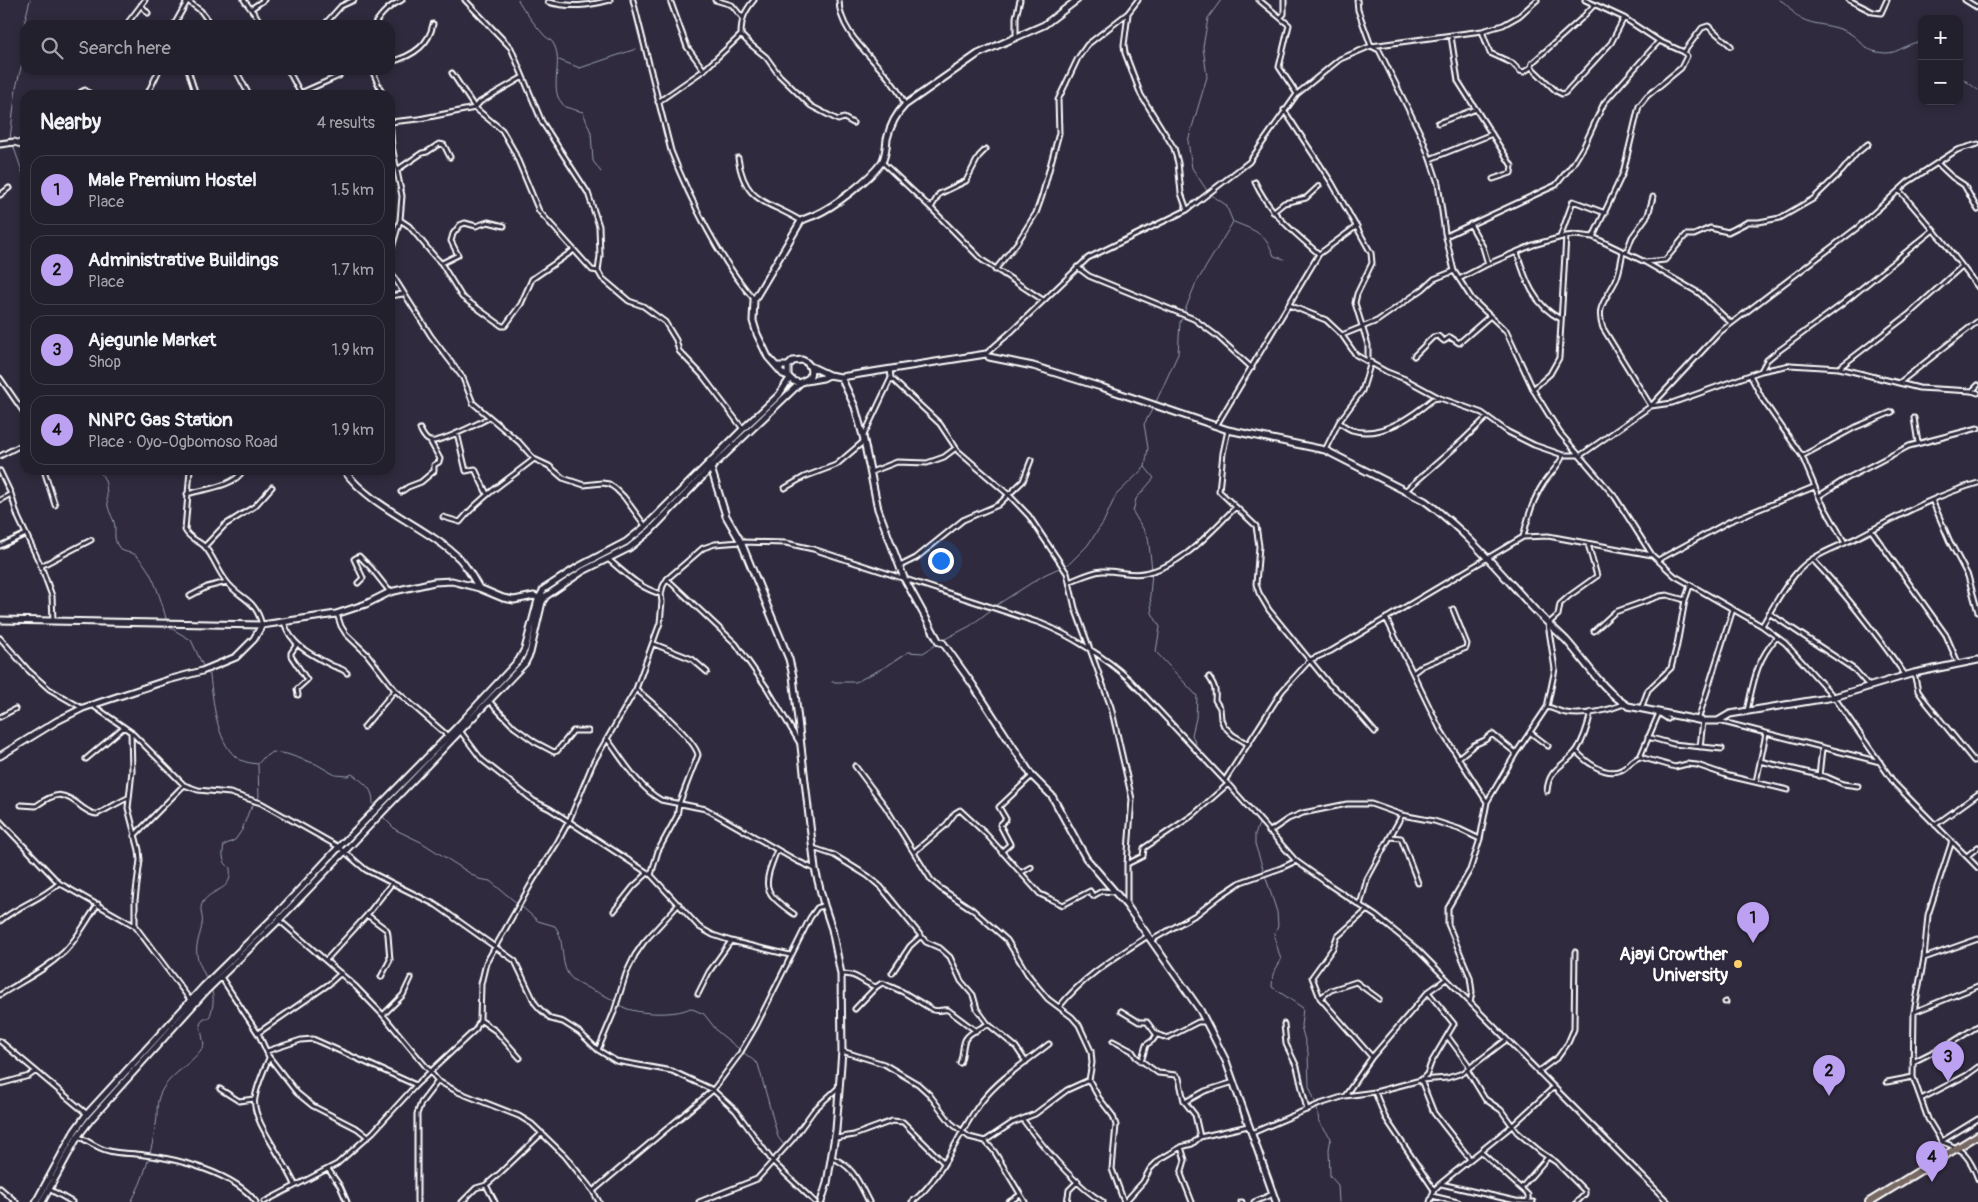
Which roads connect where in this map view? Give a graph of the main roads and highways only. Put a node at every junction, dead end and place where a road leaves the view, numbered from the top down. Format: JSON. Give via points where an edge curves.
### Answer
{"nodes":[{"id":1,"x":1077,"y":0,"type":"edge"},
{"id":2,"x":1,"y":144,"type":"edge"},
{"id":3,"x":20,"y":144,"type":"edge"},
{"id":4,"x":777,"y":366,"type":"junction"},
{"id":5,"x":788,"y":366,"type":"junction"},
{"id":6,"x":810,"y":366,"type":"junction"},
{"id":7,"x":829,"y":375,"type":"junction"},
{"id":8,"x":789,"y":377,"type":"junction"},
{"id":9,"x":841,"y":377,"type":"junction"},
{"id":10,"x":803,"y":382,"type":"junction"},
{"id":11,"x":721,"y":455,"type":"junction"},
{"id":12,"x":711,"y":468,"type":"junction"},
{"id":13,"x":348,"y":475,"type":"edge"},
{"id":14,"x":479,"y":588,"type":"junction"},
{"id":15,"x":541,"y":599,"type":"junction"},
{"id":16,"x":0,"y":620,"type":"edge"},
{"id":17,"x":262,"y":625,"type":"junction"},
{"id":18,"x":1978,"y":660,"type":"edge"},
{"id":19,"x":476,"y":711,"type":"junction"},
{"id":20,"x":0,"y":756,"type":"edge"},
{"id":21,"x":388,"y":801,"type":"junction"},
{"id":22,"x":371,"y":818,"type":"junction"},
{"id":23,"x":236,"y":960,"type":"junction"},
{"id":24,"x":215,"y":980,"type":"junction"},
{"id":25,"x":205,"y":989,"type":"junction"},
{"id":26,"x":142,"y":1059,"type":"junction"},
{"id":27,"x":1978,"y":1135,"type":"edge"},
{"id":28,"x":36,"y":1202,"type":"edge"},
{"id":29,"x":42,"y":1202,"type":"edge"},
{"id":30,"x":820,"y":1202,"type":"edge"},
{"id":31,"x":1276,"y":1202,"type":"edge"},
{"id":32,"x":1869,"y":1202,"type":"edge"}],
"edges":[{"from":1,"to":4,"type":"main road","via":[[1044,25],[978,54],[905,105],[890,129],[882,162],[845,196],[801,221],[754,300],[756,331],[766,354]]},
{"from":2,"to":3,"type":"main road"},
{"from":4,"to":5,"type":"main road"},
{"from":4,"to":8,"type":"main road"},
{"from":5,"to":6,"type":"main road","via":[[799,359]]},
{"from":5,"to":8,"type":"main road"},
{"from":6,"to":7,"type":"main road"},
{"from":6,"to":10,"type":"main road","via":[[811,374]]},
{"from":7,"to":9,"type":"main road"},
{"from":7,"to":10,"type":"main road"},
{"from":8,"to":10,"type":"main road"},
{"from":8,"to":11,"type":"main road","via":[[780,395],[743,429]]},
{"from":9,"to":18,"type":"main road","via":[[990,354],[1162,406],[1216,427],[1325,450],[1437,510],[1565,640],[1592,673],[1624,704],[1641,710],[1700,721],[1718,721],[1730,714],[1834,697],[1914,673]]},
{"from":9,"to":31,"type":"main road","via":[[864,439],[878,509],[904,578],[941,642],[982,697],[1032,776],[1052,796],[1086,858],[1127,906],[1206,1022],[1226,1061]]},
{"from":10,"to":11,"type":"main road"},
{"from":11,"to":12,"type":"main road"},
{"from":11,"to":15,"type":"main road","via":[[646,526],[626,542],[548,586]]},
{"from":12,"to":15,"type":"main road","via":[[650,532],[629,548]]},
{"from":12,"to":30,"type":"main road","via":[[726,516],[741,542],[788,659],[795,685],[815,870],[841,974],[842,1051],[836,1138]]},
{"from":13,"to":14,"type":"main road","via":[[361,490],[447,548],[468,569]]},
{"from":14,"to":15,"type":"main road","via":[[514,600],[534,596]]},
{"from":14,"to":17,"type":"main road","via":[[452,581],[434,582],[390,592],[336,614]]},
{"from":15,"to":19,"type":"main road","via":[[523,654]]},
{"from":15,"to":19,"type":"main road","via":[[528,658]]},
{"from":16,"to":17,"type":"main road"},
{"from":17,"to":20,"type":"main road","via":[[254,639],[236,657],[202,671],[92,704]]},
{"from":19,"to":21,"type":"main road","via":[[448,736]]},
{"from":19,"to":21,"type":"main road","via":[[460,732]]},
{"from":21,"to":22,"type":"main road"},
{"from":22,"to":23,"type":"main road","via":[[339,847]]},
{"from":22,"to":23,"type":"main road","via":[[280,920]]},
{"from":23,"to":24,"type":"main road"},
{"from":23,"to":24,"type":"main road"},
{"from":24,"to":25,"type":"main road"},
{"from":25,"to":26,"type":"main road"},
{"from":25,"to":26,"type":"main road"},
{"from":26,"to":28,"type":"main road","via":[[87,1114]]},
{"from":26,"to":29,"type":"main road","via":[[78,1136]]},
{"from":27,"to":32,"type":"highway"}]}
